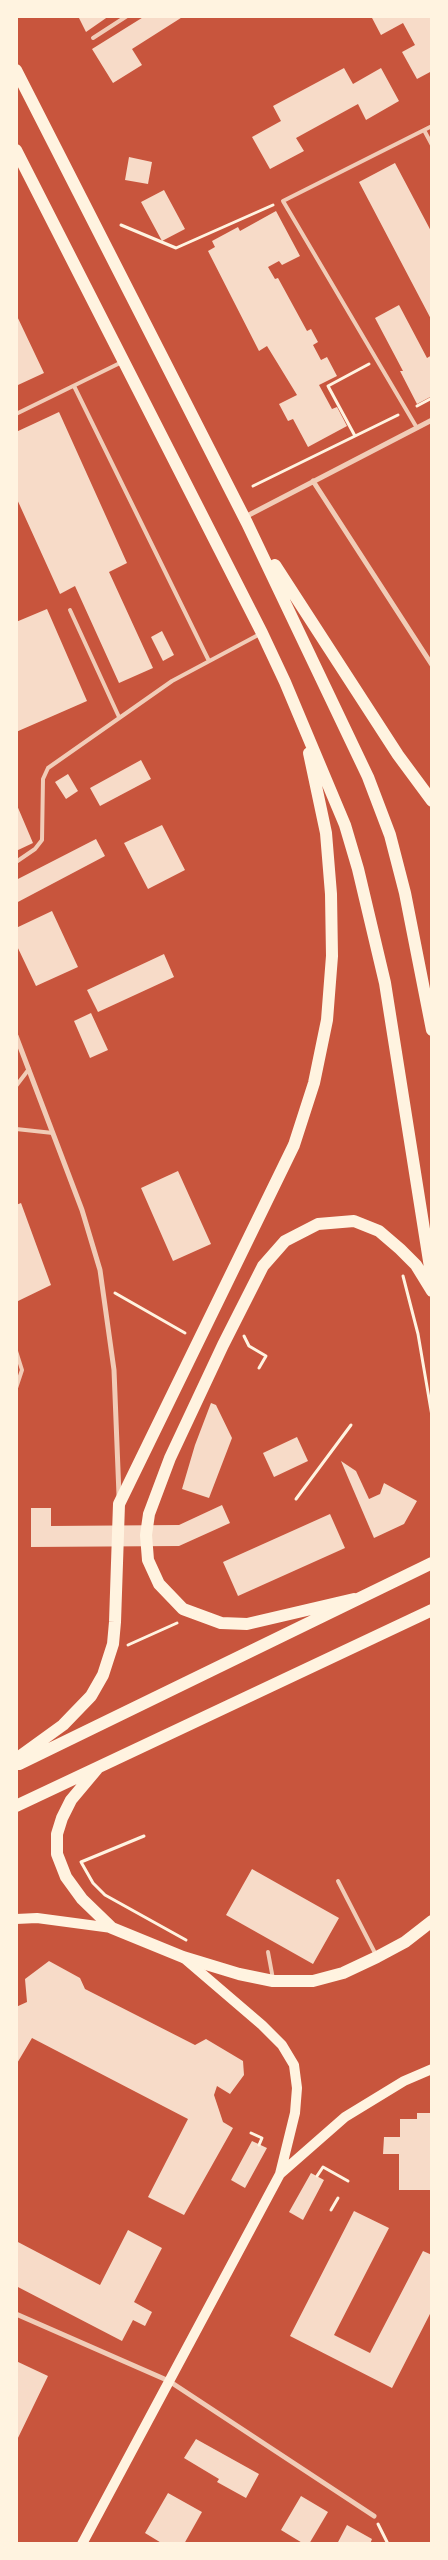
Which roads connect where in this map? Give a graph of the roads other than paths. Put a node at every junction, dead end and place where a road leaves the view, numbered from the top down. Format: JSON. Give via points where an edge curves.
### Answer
{"nodes":[{"id":1,"x":127,"y":16,"type":"edge"},
{"id":2,"x":93,"y":38,"type":"dead end"},
{"id":3,"x":16,"y":70,"type":"edge"},
{"id":4,"x":432,"y":126,"type":"edge"},
{"id":5,"x":424,"y":130,"type":"junction"},
{"id":6,"x":432,"y":145,"type":"edge"},
{"id":7,"x":17,"y":155,"type":"edge"},
{"id":8,"x":124,"y":361,"type":"junction"},
{"id":9,"x":74,"y":386,"type":"junction"},
{"id":10,"x":16,"y":414,"type":"edge"},
{"id":11,"x":432,"y":420,"type":"edge"},
{"id":12,"x":417,"y":428,"type":"junction"},
{"id":13,"x":313,"y":481,"type":"junction"},
{"id":14,"x":246,"y":520,"type":"junction"},
{"id":15,"x":70,"y":610,"type":"dead end"},
{"id":16,"x":262,"y":633,"type":"junction"},
{"id":17,"x":208,"y":660,"type":"junction"},
{"id":18,"x":432,"y":665,"type":"edge"},
{"id":19,"x":285,"y":682,"type":"junction"},
{"id":20,"x":118,"y":718,"type":"junction"},
{"id":21,"x":432,"y":801,"type":"edge"},
{"id":22,"x":16,"y":862,"type":"edge"},
{"id":23,"x":432,"y":1030,"type":"edge"},
{"id":24,"x":16,"y":1036,"type":"edge"},
{"id":25,"x":29,"y":1069,"type":"junction"},
{"id":26,"x":16,"y":1086,"type":"edge"},
{"id":27,"x":16,"y":1129,"type":"edge"},
{"id":28,"x":53,"y":1133,"type":"junction"},
{"id":29,"x":432,"y":1280,"type":"edge"},
{"id":30,"x":432,"y":1290,"type":"edge"},
{"id":31,"x":16,"y":1351,"type":"edge"},
{"id":32,"x":16,"y":1388,"type":"edge"},
{"id":33,"x":120,"y":1504,"type":"junction"},
{"id":34,"x":432,"y":1563,"type":"edge"},
{"id":35,"x":354,"y":1599,"type":"junction"},
{"id":36,"x":432,"y":1610,"type":"edge"},
{"id":37,"x":16,"y":1759,"type":"edge"},
{"id":38,"x":16,"y":1766,"type":"edge"},
{"id":39,"x":97,"y":1769,"type":"junction"},
{"id":40,"x":16,"y":1806,"type":"edge"},
{"id":41,"x":338,"y":1881,"type":"dead end"},
{"id":42,"x":16,"y":1920,"type":"edge"},
{"id":43,"x":432,"y":1921,"type":"edge"},
{"id":44,"x":112,"y":1928,"type":"junction"},
{"id":45,"x":268,"y":1952,"type":"dead end"},
{"id":46,"x":183,"y":1958,"type":"junction"},
{"id":47,"x":377,"y":1958,"type":"junction"},
{"id":48,"x":273,"y":1981,"type":"junction"},
{"id":49,"x":432,"y":2069,"type":"edge"},
{"id":50,"x":280,"y":2174,"type":"junction"},
{"id":51,"x":16,"y":2314,"type":"edge"},
{"id":52,"x":169,"y":2380,"type":"junction"},
{"id":53,"x":374,"y":2516,"type":"road end"},
{"id":54,"x":82,"y":2544,"type":"edge"}],
"edges":[{"from":1,"to":2,"type":"lane"},
{"from":3,"to":14,"type":"main road"},
{"from":4,"to":5,"type":"lane"},
{"from":5,"to":6,"type":"lane"},
{"from":5,"to":12,"type":"lane","via":[[283,201]]},
{"from":7,"to":8,"type":"main road"},
{"from":8,"to":9,"type":"lane"},
{"from":8,"to":16,"type":"main road"},
{"from":9,"to":10,"type":"lane"},
{"from":9,"to":17,"type":"lane"},
{"from":11,"to":12,"type":"street"},
{"from":12,"to":13,"type":"street"},
{"from":13,"to":14,"type":"street"},
{"from":13,"to":18,"type":"street"},
{"from":14,"to":21,"type":"main road","via":[[392,747]]},
{"from":14,"to":23,"type":"main road","via":[[368,777],[390,835]]},
{"from":15,"to":20,"type":"lane"},
{"from":16,"to":17,"type":"lane"},
{"from":16,"to":19,"type":"main road"},
{"from":17,"to":20,"type":"lane"},
{"from":19,"to":29,"type":"main road","via":[[345,825],[358,869],[385,983]]},
{"from":19,"to":33,"type":"main road","via":[[310,755],[326,833],[332,956],[327,1020],[314,1083],[294,1145]]},
{"from":20,"to":22,"type":"lane","via":[[48,768],[44,780],[42,840]]},
{"from":24,"to":25,"type":"street"},
{"from":25,"to":26,"type":"lane"},
{"from":25,"to":28,"type":"street"},
{"from":27,"to":28,"type":"lane"},
{"from":28,"to":33,"type":"street","via":[[82,1210],[103,1286],[114,1370]]},
{"from":30,"to":35,"type":"main road","via":[[416,1265],[400,1249],[379,1231],[354,1221],[318,1224],[285,1241],[263,1266],[223,1345],[170,1458],[149,1514],[146,1535],[148,1560],[159,1584],[183,1609],[221,1623],[247,1624]]},
{"from":31,"to":32,"type":"lane","via":[[22,1370]]},
{"from":33,"to":37,"type":"main road","via":[[115,1622],[103,1675],[91,1696],[62,1725]]},
{"from":34,"to":35,"type":"main road"},
{"from":35,"to":38,"type":"main road"},
{"from":36,"to":39,"type":"main road"},
{"from":39,"to":40,"type":"main road"},
{"from":39,"to":44,"type":"main road","via":[[71,1800],[62,1818],[57,1834],[57,1854],[66,1877],[82,1899]]},
{"from":41,"to":47,"type":"lane"},
{"from":42,"to":44,"type":"main road","via":[[37,1918]]},
{"from":43,"to":47,"type":"main road"},
{"from":44,"to":46,"type":"main road"},
{"from":45,"to":48,"type":"lane"},
{"from":46,"to":48,"type":"main road"},
{"from":46,"to":50,"type":"main road","via":[[262,2025],[282,2045],[294,2065],[297,2088],[295,2114]]},
{"from":47,"to":48,"type":"main road","via":[[343,1973],[313,1981]]},
{"from":49,"to":50,"type":"main road","via":[[404,2081],[345,2117]]},
{"from":50,"to":52,"type":"main road"},
{"from":51,"to":52,"type":"street"},
{"from":52,"to":53,"type":"street"},
{"from":52,"to":54,"type":"main road"}]}
